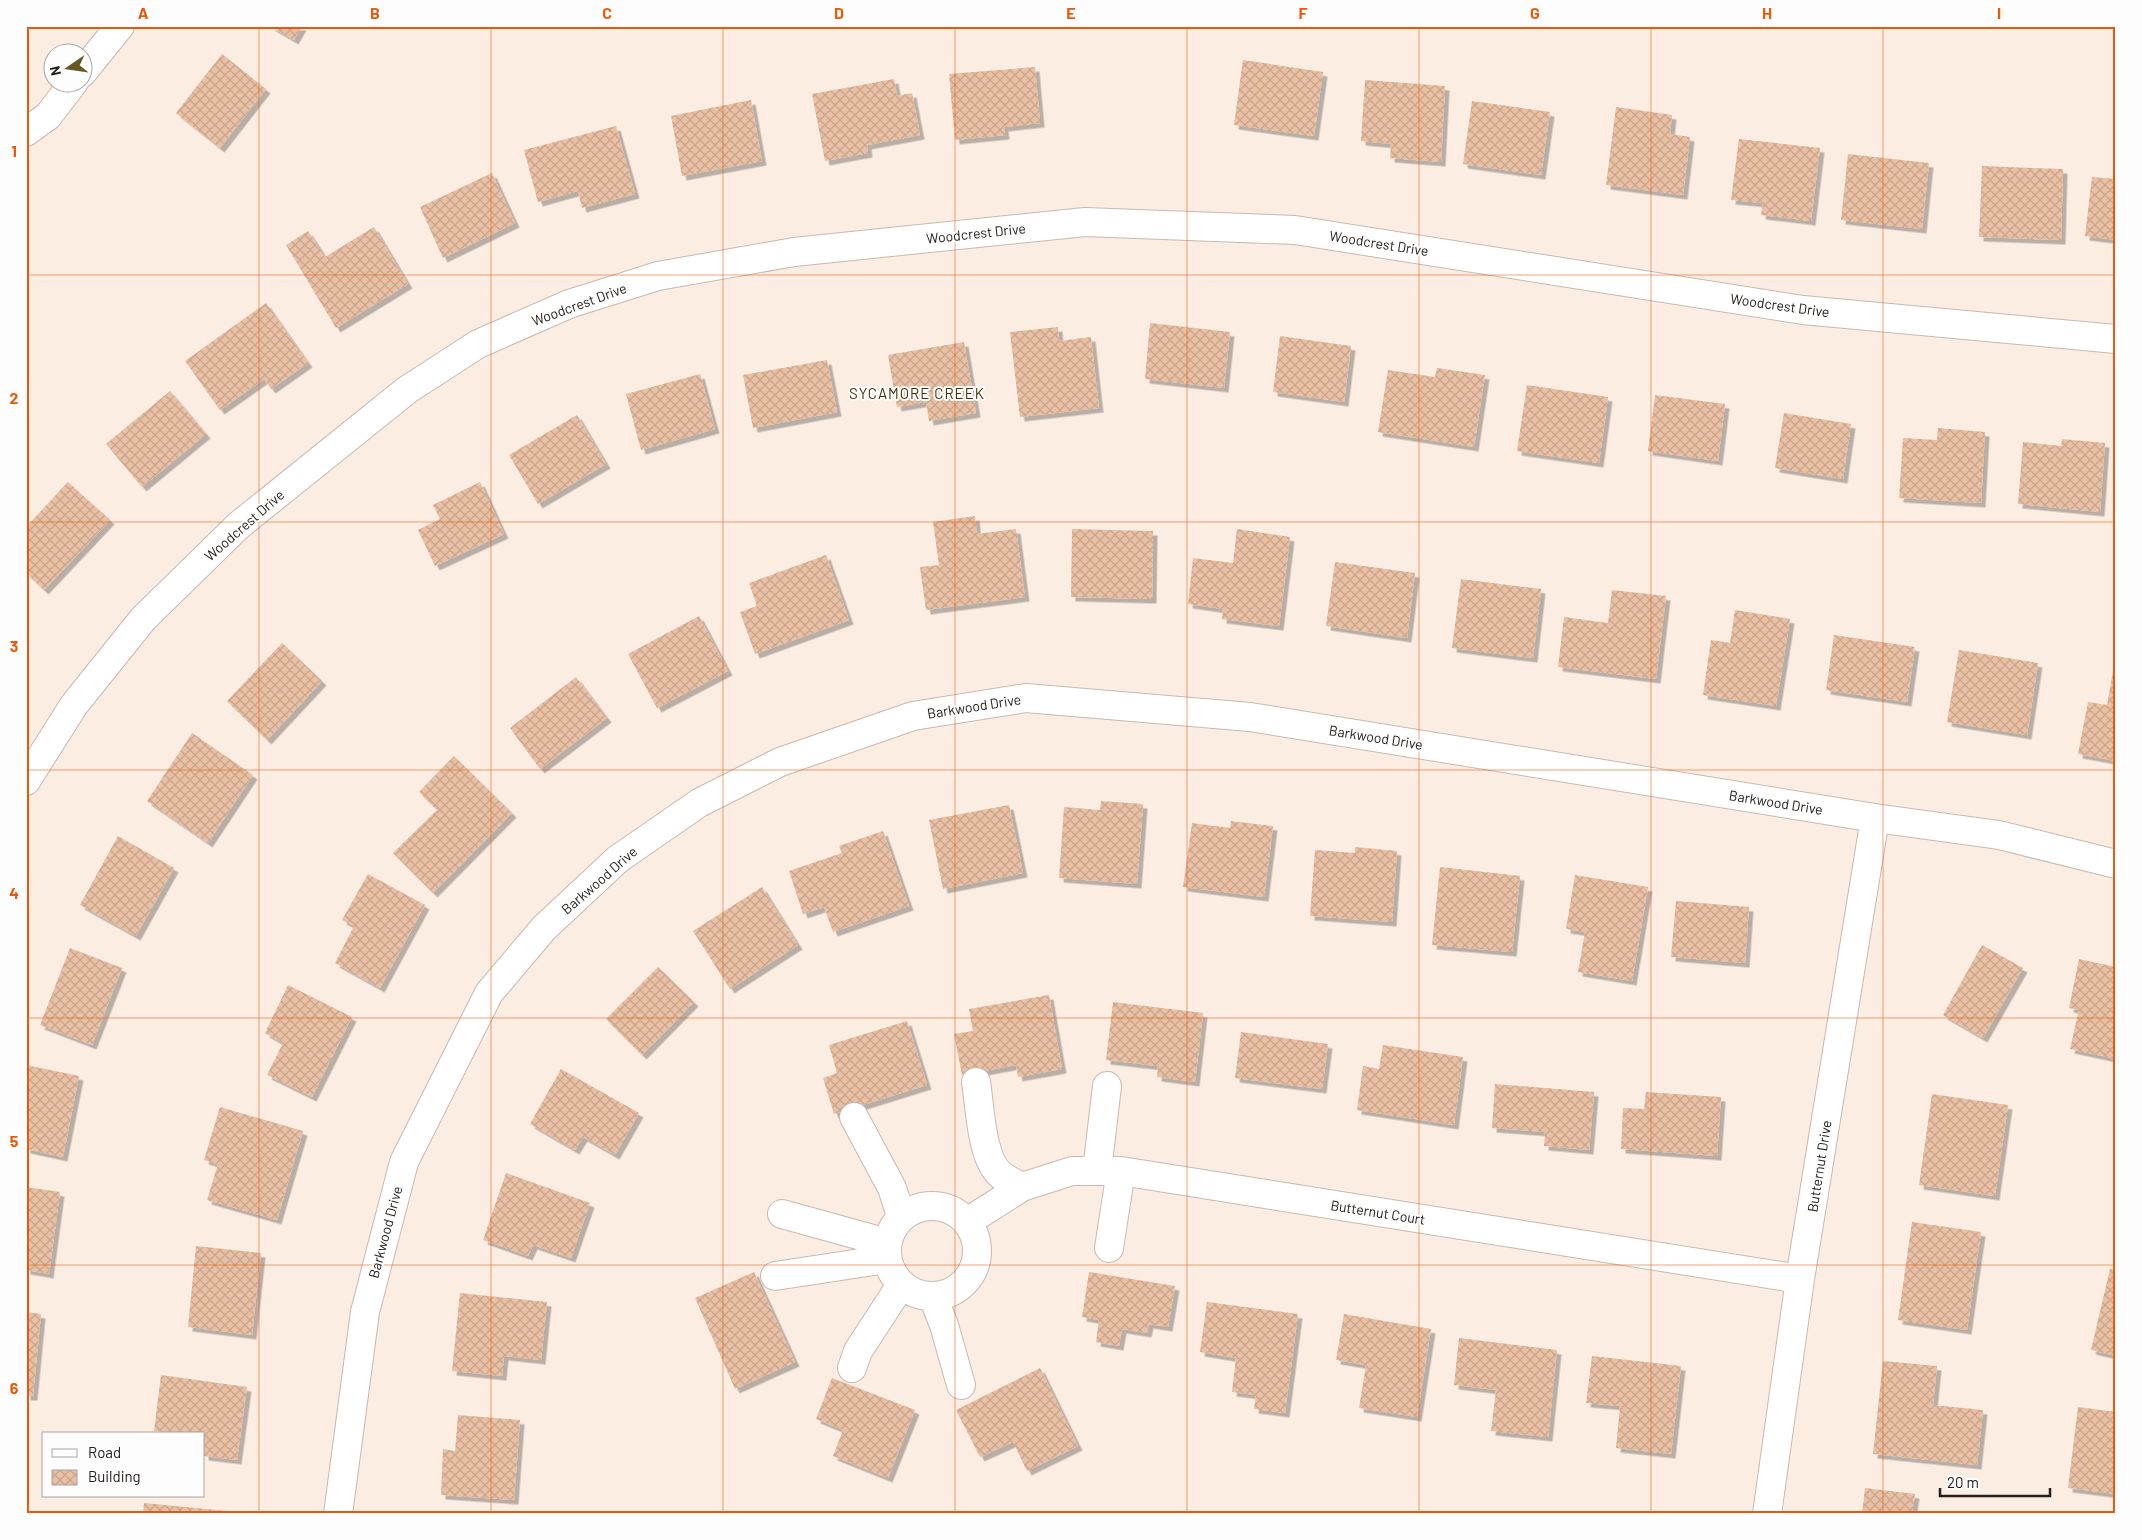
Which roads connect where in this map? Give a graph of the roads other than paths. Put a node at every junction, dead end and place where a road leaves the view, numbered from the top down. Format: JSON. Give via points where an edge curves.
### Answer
{"nodes":[{"id":1,"x":120,"y":26,"type":"edge"},
{"id":2,"x":92,"y":61,"type":"edge"},
{"id":3,"x":66,"y":92,"type":"edge"},
{"id":4,"x":26,"y":132,"type":"edge"},
{"id":5,"x":2116,"y":339,"type":"edge"},
{"id":6,"x":26,"y":781,"type":"edge"},
{"id":7,"x":1875,"y":818,"type":"junction"},
{"id":8,"x":2116,"y":864,"type":"edge"},
{"id":9,"x":976,"y":1082,"type":"dead end"},
{"id":10,"x":1107,"y":1086,"type":"dead end"},
{"id":11,"x":854,"y":1118,"type":"dead end"},
{"id":12,"x":1109,"y":1171,"type":"junction"},
{"id":13,"x":1022,"y":1187,"type":"junction"},
{"id":14,"x":782,"y":1214,"type":"dead end"},
{"id":15,"x":901,"y":1216,"type":"junction"},
{"id":16,"x":967,"y":1222,"type":"junction"},
{"id":17,"x":1109,"y":1248,"type":"dead end"},
{"id":18,"x":887,"y":1251,"type":"junction"},
{"id":19,"x":775,"y":1276,"type":"dead end"},
{"id":20,"x":1800,"y":1279,"type":"junction"},
{"id":21,"x":902,"y":1285,"type":"junction"},
{"id":22,"x":933,"y":1297,"type":"junction"},
{"id":23,"x":852,"y":1368,"type":"dead end"},
{"id":24,"x":961,"y":1385,"type":"dead end"},
{"id":25,"x":338,"y":1514,"type":"edge"},
{"id":26,"x":1767,"y":1514,"type":"edge"}],
"edges":[{"from":1,"to":2,"type":"street"},
{"from":3,"to":4,"type":"street","via":[[48,116]]},
{"from":5,"to":6,"type":"street","name":"Woodcrest Drive","via":[[1803,310],[1295,230],[1085,222],[794,252],[658,276],[569,304],[478,344],[407,390],[238,526],[142,619],[74,705]]},
{"from":7,"to":8,"type":"street","name":"Barkwood Drive","via":[[1999,835]]},
{"from":7,"to":20,"type":"street","name":"Butternut Drive"},
{"from":7,"to":25,"type":"street","name":"Barkwood Drive","via":[[1250,717],[1026,698],[913,716],[780,762],[699,803],[618,859],[544,928],[489,993],[404,1162],[365,1312]]},
{"from":9,"to":13,"type":"street","via":[[990,1158],[1000,1174]]},
{"from":10,"to":12,"type":"street"},
{"from":11,"to":15,"type":"street","via":[[892,1188]]},
{"from":12,"to":13,"type":"street","name":"Butternut Court","via":[[1072,1171]]},
{"from":12,"to":17,"type":"street"},
{"from":12,"to":20,"type":"street","name":"Butternut Court"},
{"from":13,"to":16,"type":"street","name":"Butternut Court"},
{"from":14,"to":18,"type":"street"},
{"from":15,"to":16,"type":"street","via":[[913,1209],[935,1206],[956,1212]]},
{"from":15,"to":18,"type":"street","via":[[892,1228]]},
{"from":16,"to":22,"type":"street","via":[[975,1236],[977,1254],[973,1270],[963,1284],[949,1293]]},
{"from":18,"to":19,"type":"street"},
{"from":18,"to":21,"type":"street","via":[[892,1273]]},
{"from":20,"to":26,"type":"street","name":"Butternut Drive"},
{"from":21,"to":22,"type":"street","via":[[916,1294]]},
{"from":21,"to":23,"type":"street","via":[[858,1351]]},
{"from":22,"to":24,"type":"street"}]}
